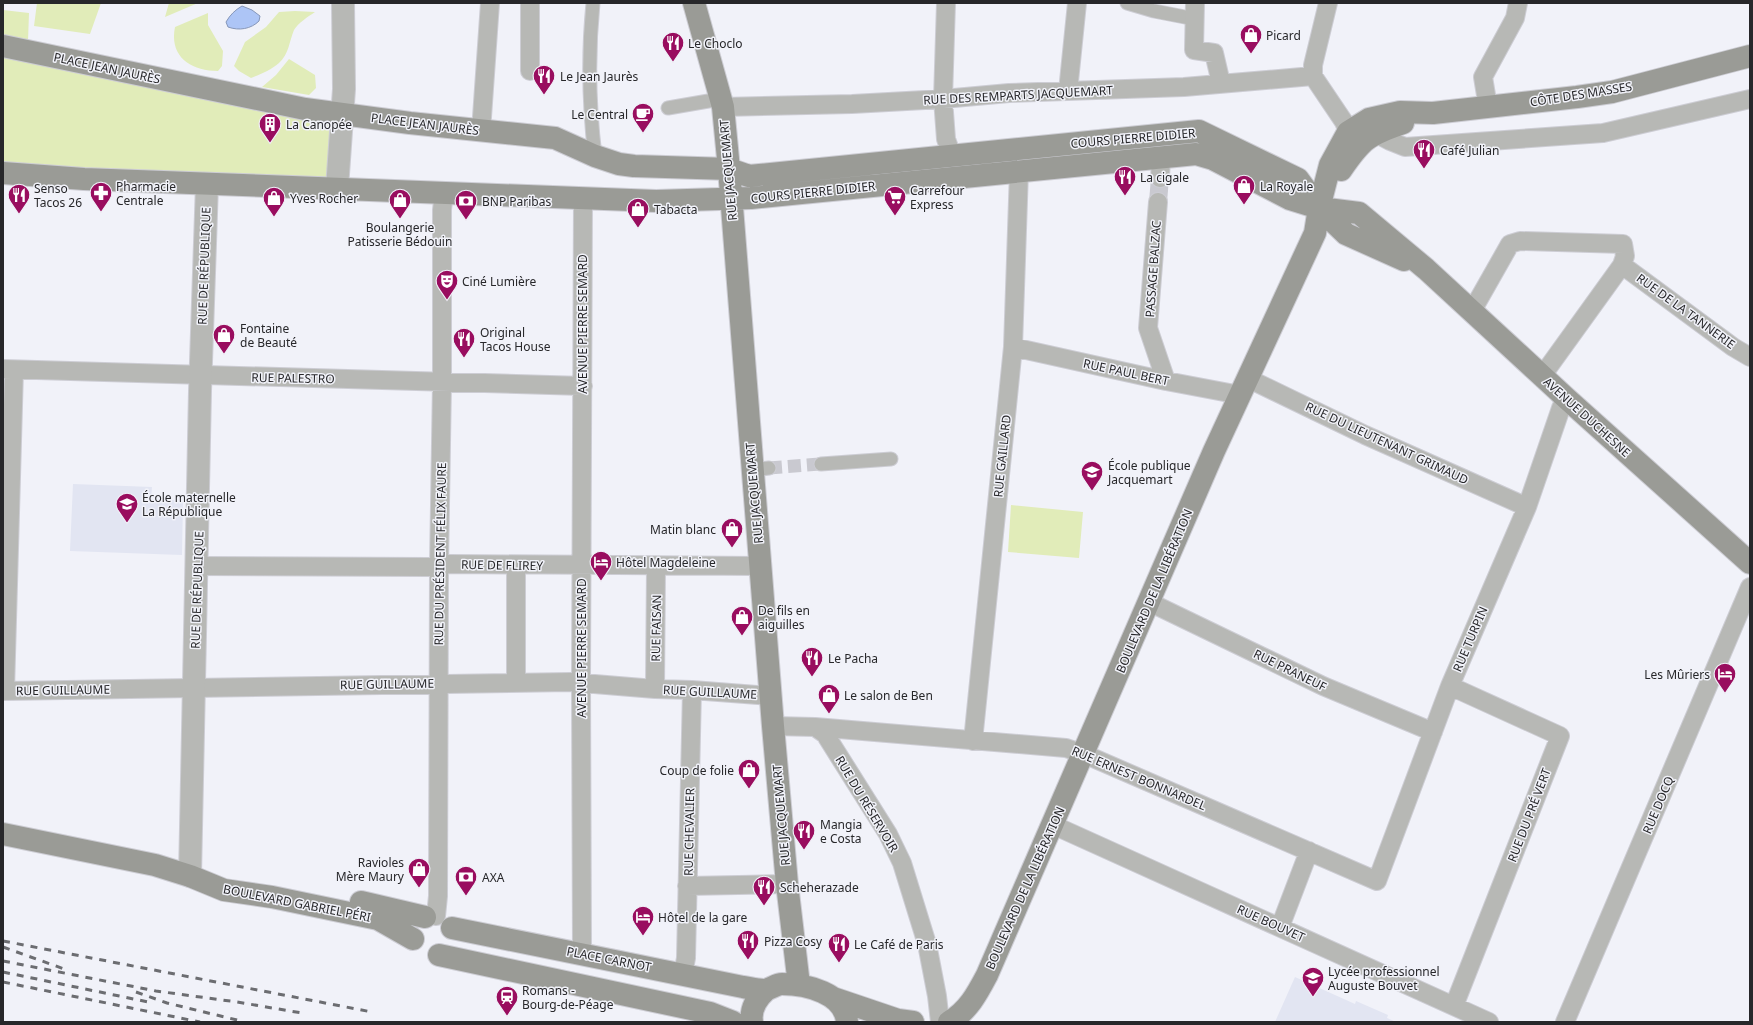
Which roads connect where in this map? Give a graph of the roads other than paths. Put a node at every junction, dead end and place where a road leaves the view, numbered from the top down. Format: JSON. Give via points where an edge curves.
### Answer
{"nodes":[{"id":1,"x":343,"y":3,"type":"edge"},
{"id":2,"x":490,"y":3,"type":"edge"},
{"id":3,"x":530,"y":3,"type":"edge"},
{"id":4,"x":593,"y":3,"type":"edge"},
{"id":5,"x":694,"y":3,"type":"edge"},
{"id":6,"x":946,"y":3,"type":"edge"},
{"id":7,"x":1077,"y":3,"type":"edge"},
{"id":8,"x":1127,"y":3,"type":"edge"},
{"id":9,"x":1328,"y":3,"type":"edge"},
{"id":10,"x":1518,"y":3,"type":"edge"},
{"id":11,"x":1195,"y":11,"type":"edge"},
{"id":12,"x":3,"y":46,"type":"edge"},
{"id":13,"x":1750,"y":56,"type":"edge"},
{"id":14,"x":530,"y":71,"type":"dead end"},
{"id":15,"x":1313,"y":76,"type":"junction"},
{"id":16,"x":1221,"y":83,"type":"junction"},
{"id":17,"x":1068,"y":91,"type":"junction"},
{"id":18,"x":943,"y":99,"type":"junction"},
{"id":19,"x":1750,"y":99,"type":"edge"},
{"id":20,"x":722,"y":103,"type":"junction"},
{"id":21,"x":1488,"y":107,"type":"junction"},
{"id":22,"x":668,"y":108,"type":"dead end"},
{"id":23,"x":1432,"y":113,"type":"junction"},
{"id":24,"x":342,"y":114,"type":"junction"},
{"id":25,"x":482,"y":132,"type":"junction"},
{"id":26,"x":1375,"y":133,"type":"junction"},
{"id":27,"x":1352,"y":140,"type":"junction"},
{"id":28,"x":595,"y":156,"type":"junction"},
{"id":29,"x":952,"y":156,"type":"junction"},
{"id":30,"x":729,"y":169,"type":"junction"},
{"id":31,"x":1019,"y":171,"type":"junction"},
{"id":32,"x":3,"y":173,"type":"edge"},
{"id":33,"x":208,"y":184,"type":"junction"},
{"id":34,"x":337,"y":188,"type":"junction"},
{"id":35,"x":444,"y":192,"type":"junction"},
{"id":36,"x":583,"y":198,"type":"junction"},
{"id":37,"x":730,"y":199,"type":"junction"},
{"id":38,"x":1158,"y":202,"type":"tunnel mouth"},
{"id":39,"x":1319,"y":208,"type":"junction"},
{"id":40,"x":1622,"y":265,"type":"junction"},
{"id":41,"x":1472,"y":311,"type":"junction"},
{"id":42,"x":1013,"y":347,"type":"junction"},
{"id":43,"x":1750,"y":357,"type":"edge"},
{"id":44,"x":8,"y":370,"type":"edge"},
{"id":45,"x":201,"y":376,"type":"junction"},
{"id":46,"x":1542,"y":376,"type":"junction"},
{"id":47,"x":1166,"y":381,"type":"junction"},
{"id":48,"x":442,"y":382,"type":"junction"},
{"id":49,"x":582,"y":386,"type":"junction"},
{"id":50,"x":1244,"y":387,"type":"junction"},
{"id":51,"x":1566,"y":398,"type":"junction"},
{"id":52,"x":891,"y":459,"type":"dead end"},
{"id":53,"x":821,"y":464,"type":"tunnel mouth"},
{"id":54,"x":1527,"y":506,"type":"junction"},
{"id":55,"x":1750,"y":563,"type":"edge"},
{"id":56,"x":516,"y":565,"type":"junction"},
{"id":57,"x":197,"y":566,"type":"junction"},
{"id":58,"x":439,"y":566,"type":"junction"},
{"id":59,"x":582,"y":566,"type":"junction"},
{"id":60,"x":656,"y":566,"type":"junction"},
{"id":61,"x":760,"y":566,"type":"junction"},
{"id":62,"x":5,"y":586,"type":"edge"},
{"id":63,"x":1750,"y":587,"type":"edge"},
{"id":64,"x":1149,"y":602,"type":"junction"},
{"id":65,"x":516,"y":682,"type":"junction"},
{"id":66,"x":581,"y":682,"type":"junction"},
{"id":67,"x":439,"y":683,"type":"junction"},
{"id":68,"x":1450,"y":686,"type":"junction"},
{"id":69,"x":194,"y":688,"type":"junction"},
{"id":70,"x":655,"y":689,"type":"junction"},
{"id":71,"x":692,"y":690,"type":"junction"},
{"id":72,"x":4,"y":691,"type":"edge"},
{"id":73,"x":770,"y":696,"type":"junction"},
{"id":74,"x":773,"y":726,"type":"junction"},
{"id":75,"x":815,"y":727,"type":"junction"},
{"id":76,"x":1433,"y":732,"type":"junction"},
{"id":77,"x":973,"y":741,"type":"junction"},
{"id":78,"x":1084,"y":754,"type":"junction"},
{"id":79,"x":1053,"y":825,"type":"junction"},
{"id":80,"x":3,"y":834,"type":"edge"},
{"id":81,"x":1308,"y":851,"type":"junction"},
{"id":82,"x":190,"y":876,"type":"junction"},
{"id":83,"x":1377,"y":881,"type":"joint"},
{"id":84,"x":787,"y":884,"type":"junction"},
{"id":85,"x":687,"y":886,"type":"junction"},
{"id":86,"x":438,"y":920,"type":"junction"},
{"id":87,"x":1280,"y":927,"type":"junction"},
{"id":88,"x":415,"y":944,"type":"junction"},
{"id":89,"x":582,"y":954,"type":"junction"},
{"id":90,"x":439,"y":955,"type":"junction"},
{"id":91,"x":683,"y":974,"type":"junction"},
{"id":92,"x":799,"y":985,"type":"junction"},
{"id":93,"x":766,"y":990,"type":"junction"},
{"id":94,"x":833,"y":998,"type":"junction"},
{"id":95,"x":1454,"y":1006,"type":"junction"},
{"id":96,"x":899,"y":1021,"type":"edge"},
{"id":97,"x":733,"y":1022,"type":"edge"},
{"id":98,"x":752,"y":1022,"type":"edge"},
{"id":99,"x":847,"y":1022,"type":"edge"},
{"id":100,"x":940,"y":1022,"type":"edge"},
{"id":101,"x":949,"y":1022,"type":"edge"},
{"id":102,"x":1489,"y":1022,"type":"edge"},
{"id":103,"x":1565,"y":1022,"type":"edge"}],
"edges":[{"from":1,"to":24,"type":"street"},
{"from":2,"to":25,"type":"street"},
{"from":3,"to":14,"type":"street"},
{"from":4,"to":28,"type":"street","via":[[589,38]]},
{"from":5,"to":20,"type":"main road","name":"RUE JACQUEMART"},
{"from":6,"to":18,"type":"street"},
{"from":7,"to":17,"type":"street"},
{"from":8,"to":11,"type":"street","via":[[1154,11]]},
{"from":9,"to":15,"type":"street","via":[[1313,65]]},
{"from":10,"to":21,"type":"street","via":[[1515,18],[1483,77]]},
{"from":11,"to":16,"type":"street","via":[[1194,50],[1214,53]]},
{"from":12,"to":24,"type":"main road","name":"PLACE JEAN JAURÈS","via":[[305,109]]},
{"from":13,"to":21,"type":"main road","name":"CÔTE DES MASSES","via":[[1612,92]]},
{"from":15,"to":16,"type":"street","name":"RUE DES REMPARTS JACQUEMART"},
{"from":15,"to":27,"type":"street","via":[[1344,122]]},
{"from":16,"to":17,"type":"street","name":"RUE DES REMPARTS JACQUEMART","via":[[1184,87]]},
{"from":17,"to":18,"type":"street","name":"RUE DES REMPARTS JACQUEMART"},
{"from":18,"to":20,"type":"street","name":"RUE DES REMPARTS JACQUEMART","via":[[852,104]]},
{"from":18,"to":29,"type":"street","via":[[946,139]]},
{"from":19,"to":26,"type":"street","via":[[1603,133],[1405,147]]},
{"from":20,"to":22,"type":"street"},
{"from":20,"to":30,"type":"main road","name":"RUE JACQUEMART"},
{"from":21,"to":23,"type":"main road","name":"CÔTE DES MASSES"},
{"from":23,"to":26,"type":"main road","name":"CÔTE DES MASSES"},
{"from":23,"to":27,"type":"main road","name":"CÔTE DES MASSES","via":[[1400,112],[1369,119]]},
{"from":24,"to":25,"type":"main road","name":"PLACE JEAN JAURÈS"},
{"from":24,"to":34,"type":"street"},
{"from":25,"to":28,"type":"main road","name":"PLACE JEAN JAURÈS","via":[[554,138]]},
{"from":26,"to":27,"type":"main road","name":"CÔTE DES MASSES","via":[[1366,138]]},
{"from":27,"to":39,"type":"main road","name":"CÔTE DES MASSES"},
{"from":28,"to":30,"type":"main road","name":"PLACE JEAN JAURÈS","via":[[634,166]]},
{"from":29,"to":30,"type":"main road","name":"COURS PIERRE DIDIER","via":[[749,176]]},
{"from":29,"to":39,"type":"main road","name":"COURS PIERRE DIDIER","via":[[1199,131],[1298,179]]},
{"from":30,"to":37,"type":"main road","name":"RUE JACQUEMART"},
{"from":31,"to":37,"type":"main road","name":"COURS PIERRE DIDIER"},
{"from":31,"to":39,"type":"main road","name":"COURS PIERRE DIDIER","via":[[1160,168],[1196,154],[1213,159],[1290,199]]},
{"from":31,"to":42,"type":"street","name":"RUE GAILLARD"},
{"from":32,"to":33,"type":"main road"},
{"from":33,"to":34,"type":"main road"},
{"from":33,"to":45,"type":"street","name":"RUE DE RÉPUBLIQUE"},
{"from":34,"to":35,"type":"main road"},
{"from":35,"to":36,"type":"main road"},
{"from":35,"to":48,"type":"street","name":"RUE DU PRÉSIDENT FÉLIX FAURE"},
{"from":36,"to":37,"type":"main road","via":[[656,201]]},
{"from":36,"to":49,"type":"street","name":"AVENUE PIERRE SEMARD"},
{"from":37,"to":61,"type":"main road","name":"RUE JACQUEMART","via":[[760,469]]},
{"from":38,"to":47,"type":"street","name":"PASSAGE BALZAC","via":[[1148,328]]},
{"from":39,"to":41,"type":"main road","name":"AVENUE DUCHESNE","via":[[1346,234],[1426,269]]},
{"from":39,"to":50,"type":"main road","name":"BOULEVARD DE LA LIBÉRATION","via":[[1315,233]]},
{"from":40,"to":41,"type":"street","via":[[1625,256],[1623,244],[1520,241],[1510,244]]},
{"from":40,"to":43,"type":"street","name":"RUE DE LA TANNERIE"},
{"from":40,"to":46,"type":"street"},
{"from":41,"to":46,"type":"main road","name":"AVENUE DUCHESNE"},
{"from":42,"to":47,"type":"street","name":"RUE PAUL BERT"},
{"from":42,"to":77,"type":"street","name":"RUE GAILLARD"},
{"from":44,"to":45,"type":"street","name":"RUE PALESTRO"},
{"from":44,"to":62,"type":"street"},
{"from":45,"to":48,"type":"street","name":"RUE PALESTRO"},
{"from":45,"to":57,"type":"street","name":"RUE DE RÉPUBLIQUE"},
{"from":46,"to":51,"type":"main road","name":"AVENUE DUCHESNE"},
{"from":47,"to":50,"type":"street","name":"RUE PAUL BERT"},
{"from":48,"to":49,"type":"street","name":"RUE PALESTRO"},
{"from":48,"to":58,"type":"street","name":"RUE DU PRÉSIDENT FÉLIX FAURE"},
{"from":49,"to":59,"type":"street","name":"AVENUE PIERRE SEMARD"},
{"from":50,"to":54,"type":"street","name":"RUE DU LIEUTENANT GRIMAUD","via":[[1365,435]]},
{"from":50,"to":64,"type":"main road","name":"BOULEVARD DE LA LIBÉRATION"},
{"from":51,"to":54,"type":"street","name":"RUE TURPIN"},
{"from":51,"to":55,"type":"main road","name":"AVENUE DUCHESNE"},
{"from":52,"to":53,"type":"street"},
{"from":54,"to":68,"type":"street","name":"RUE TURPIN"},
{"from":56,"to":58,"type":"street","name":"RUE DE FLIREY"},
{"from":56,"to":59,"type":"street","name":"RUE DE FLIREY"},
{"from":56,"to":65,"type":"street"},
{"from":57,"to":58,"type":"street","name":"RUE DE FLIREY"},
{"from":57,"to":69,"type":"street","name":"RUE DE RÉPUBLIQUE"},
{"from":58,"to":67,"type":"street","name":"RUE DU PRÉSIDENT FÉLIX FAURE"},
{"from":59,"to":60,"type":"street","name":"RUE DE FLIREY"},
{"from":59,"to":66,"type":"street","name":"AVENUE PIERRE SEMARD"},
{"from":60,"to":61,"type":"street","name":"RUE DE FLIREY"},
{"from":60,"to":70,"type":"street","name":"RUE FAISAN"},
{"from":61,"to":73,"type":"main road","name":"RUE JACQUEMART"},
{"from":62,"to":72,"type":"street"},
{"from":63,"to":103,"type":"street","name":"RUE DOCQ"},
{"from":64,"to":76,"type":"street","name":"RUE PRANEUF","via":[[1323,686]]},
{"from":64,"to":78,"type":"main road","name":"BOULEVARD DE LA LIBÉRATION"},
{"from":65,"to":66,"type":"street","name":"RUE GUILLAUME"},
{"from":65,"to":67,"type":"street","name":"RUE GUILLAUME"},
{"from":66,"to":70,"type":"street","name":"RUE GUILLAUME"},
{"from":66,"to":89,"type":"street","name":"AVENUE PIERRE SEMARD"},
{"from":67,"to":69,"type":"street","name":"RUE GUILLAUME"},
{"from":67,"to":86,"type":"street","name":"RUE DU PRÉSIDENT FÉLIX FAURE"},
{"from":68,"to":76,"type":"street","name":"RUE TURPIN"},
{"from":68,"to":95,"type":"street","name":"RUE DU PRÉ VERT","via":[[1560,736]]},
{"from":69,"to":72,"type":"street","name":"RUE GUILLAUME"},
{"from":69,"to":82,"type":"street","name":"RUE DE RÉPUBLIQUE"},
{"from":70,"to":71,"type":"street","name":"RUE GUILLAUME"},
{"from":71,"to":73,"type":"street","name":"RUE GUILLAUME"},
{"from":71,"to":85,"type":"street","name":"RUE CHEVALIER"},
{"from":73,"to":74,"type":"main road","name":"RUE JACQUEMART"},
{"from":74,"to":75,"type":"street"},
{"from":74,"to":84,"type":"main road","name":"RUE JACQUEMART"},
{"from":75,"to":77,"type":"street","name":"RUE ERNEST BONNARDEL"},
{"from":75,"to":100,"type":"street","name":"RUE DU RÉSERVOIR","via":[[825,734],[888,834],[902,862],[927,944]]},
{"from":76,"to":83,"type":"street","name":"RUE TURPIN"},
{"from":77,"to":78,"type":"street","name":"RUE ERNEST BONNARDEL","via":[[1066,748]]},
{"from":78,"to":79,"type":"main road","name":"BOULEVARD DE LA LIBÉRATION"},
{"from":78,"to":81,"type":"street","name":"RUE ERNEST BONNARDEL"},
{"from":79,"to":87,"type":"street","name":"RUE BOUVET"},
{"from":79,"to":101,"type":"main road","name":"BOULEVARD DE LA LIBÉRATION","via":[[987,975],[972,1002],[959,1016]]},
{"from":80,"to":82,"type":"main road","name":"BOULEVARD GABRIEL PÉRI","via":[[155,865]]},
{"from":81,"to":83,"type":"street","name":"RUE ERNEST BONNARDEL"},
{"from":81,"to":87,"type":"street"},
{"from":82,"to":86,"type":"main road","name":"BOULEVARD GABRIEL PÉRI","via":[[226,878],[380,906]]},
{"from":82,"to":88,"type":"main road","name":"BOULEVARD GABRIEL PÉRI","via":[[224,890],[272,897],[378,919]]},
{"from":84,"to":85,"type":"street"},
{"from":84,"to":92,"type":"main road","name":"RUE JACQUEMART"},
{"from":85,"to":91,"type":"street","name":"RUE CHEVALIER","via":[[686,958]]},
{"from":86,"to":88,"type":"main road","via":[[416,923],[412,934]]},
{"from":86,"to":89,"type":"main road","name":"PLACE CARNOT"},
{"from":86,"to":90,"type":"main road","via":[[454,934],[452,945]]},
{"from":87,"to":95,"type":"street","name":"RUE BOUVET"},
{"from":88,"to":90,"type":"main road","via":[[428,956]]},
{"from":89,"to":91,"type":"main road","name":"PLACE CARNOT"},
{"from":90,"to":97,"type":"main road","via":[[710,1014]]},
{"from":91,"to":93,"type":"main road","name":"PLACE CARNOT"},
{"from":92,"to":93,"type":"main road","name":"PLACE CARNOT","via":[[780,984]]},
{"from":92,"to":94,"type":"main road","name":"PLACE CARNOT"},
{"from":93,"to":98,"type":"main road","via":[[754,1004]]},
{"from":94,"to":96,"type":"main road"},
{"from":94,"to":99,"type":"main road","name":"PLACE CARNOT","via":[[842,1007]]},
{"from":95,"to":102,"type":"street","name":"RUE BOUVET"}]}
